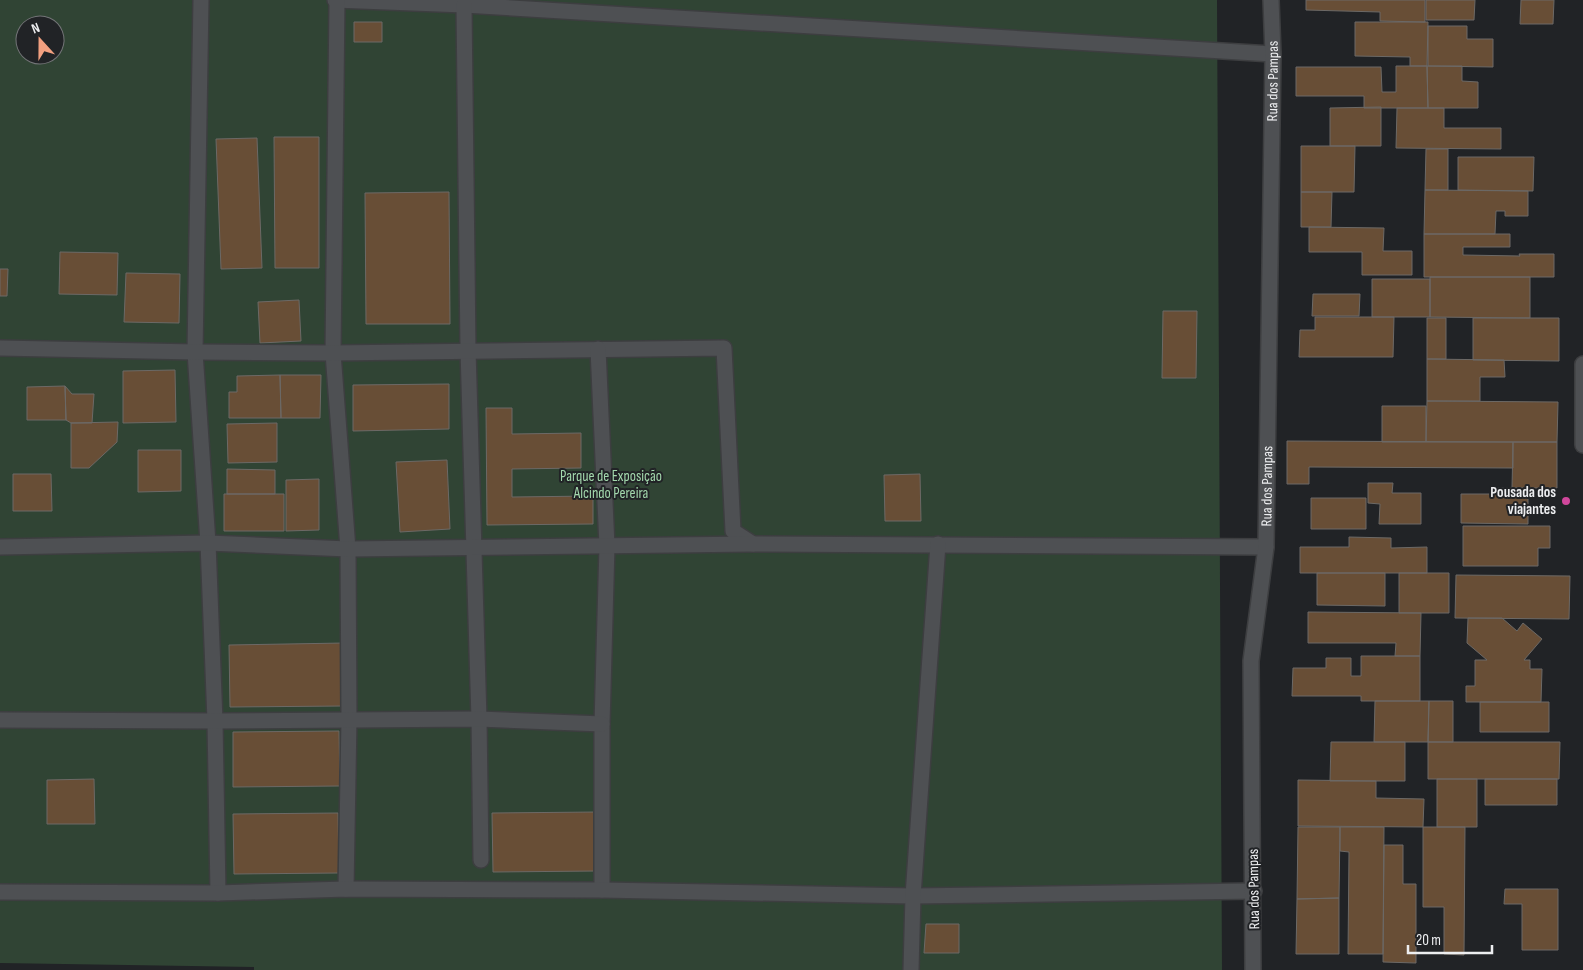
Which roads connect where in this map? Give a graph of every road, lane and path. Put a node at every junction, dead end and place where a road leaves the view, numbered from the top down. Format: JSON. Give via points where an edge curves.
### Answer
{"nodes":[{"id":1,"x":201,"y":0,"type":"edge"},
{"id":2,"x":336,"y":0,"type":"edge"},
{"id":3,"x":1271,"y":0,"type":"edge"},
{"id":4,"x":464,"y":4,"type":"junction"},
{"id":5,"x":1273,"y":54,"type":"junction"},
{"id":6,"x":0,"y":348,"type":"edge"},
{"id":7,"x":598,"y":349,"type":"junction"},
{"id":8,"x":468,"y":350,"type":"junction"},
{"id":9,"x":196,"y":352,"type":"junction"},
{"id":10,"x":334,"y":353,"type":"junction"},
{"id":11,"x":1583,"y":364,"type":"edge"},
{"id":12,"x":1583,"y":426,"type":"edge"},
{"id":13,"x":1583,"y":445,"type":"edge"},
{"id":14,"x":208,"y":543,"type":"junction"},
{"id":15,"x":753,"y":544,"type":"junction"},
{"id":16,"x":938,"y":544,"type":"junction"},
{"id":17,"x":607,"y":546,"type":"junction"},
{"id":18,"x":0,"y":547,"type":"edge"},
{"id":19,"x":1266,"y":547,"type":"junction"},
{"id":20,"x":474,"y":548,"type":"junction"},
{"id":21,"x":348,"y":549,"type":"junction"},
{"id":22,"x":349,"y":719,"type":"junction"},
{"id":23,"x":479,"y":719,"type":"junction"},
{"id":24,"x":0,"y":720,"type":"edge"},
{"id":25,"x":215,"y":721,"type":"junction"},
{"id":26,"x":602,"y":724,"type":"junction"},
{"id":27,"x":481,"y":860,"type":"dead end"},
{"id":28,"x":346,"y":889,"type":"junction"},
{"id":29,"x":602,"y":890,"type":"junction"},
{"id":30,"x":1254,"y":891,"type":"junction"},
{"id":31,"x":0,"y":892,"type":"edge"},
{"id":32,"x":218,"y":893,"type":"junction"},
{"id":33,"x":913,"y":896,"type":"junction"},
{"id":34,"x":911,"y":970,"type":"edge"},
{"id":35,"x":1254,"y":970,"type":"edge"}],
"edges":[{"from":1,"to":9,"type":"street"},
{"from":2,"to":4,"type":"street"},
{"from":2,"to":10,"type":"street"},
{"from":3,"to":5,"type":"street","name":"Rua dos Pampas"},
{"from":4,"to":5,"type":"street"},
{"from":4,"to":8,"type":"street"},
{"from":5,"to":19,"type":"street","name":"Rua dos Pampas"},
{"from":6,"to":9,"type":"street"},
{"from":7,"to":8,"type":"street"},
{"from":7,"to":15,"type":"street","via":[[724,348],[732,531]]},
{"from":7,"to":17,"type":"street"},
{"from":8,"to":10,"type":"street"},
{"from":8,"to":20,"type":"street"},
{"from":9,"to":10,"type":"street"},
{"from":9,"to":14,"type":"street"},
{"from":10,"to":21,"type":"street"},
{"from":11,"to":12,"type":"street"},
{"from":12,"to":13,"type":"street"},
{"from":14,"to":18,"type":"street"},
{"from":14,"to":21,"type":"street"},
{"from":14,"to":25,"type":"street"},
{"from":15,"to":16,"type":"street"},
{"from":15,"to":17,"type":"street"},
{"from":16,"to":19,"type":"street"},
{"from":16,"to":33,"type":"street"},
{"from":17,"to":20,"type":"street"},
{"from":17,"to":26,"type":"street"},
{"from":19,"to":30,"type":"street","name":"Rua dos Pampas","via":[[1251,661]]},
{"from":20,"to":21,"type":"street"},
{"from":20,"to":23,"type":"street"},
{"from":21,"to":22,"type":"street"},
{"from":22,"to":23,"type":"street"},
{"from":22,"to":25,"type":"street"},
{"from":22,"to":28,"type":"street"},
{"from":23,"to":26,"type":"street"},
{"from":23,"to":27,"type":"street"},
{"from":24,"to":25,"type":"street"},
{"from":25,"to":32,"type":"street"},
{"from":26,"to":29,"type":"street"},
{"from":28,"to":29,"type":"street"},
{"from":28,"to":32,"type":"street"},
{"from":29,"to":33,"type":"street"},
{"from":30,"to":33,"type":"street"},
{"from":30,"to":35,"type":"street","name":"Rua dos Pampas"},
{"from":31,"to":32,"type":"street"},
{"from":33,"to":34,"type":"street"}]}
